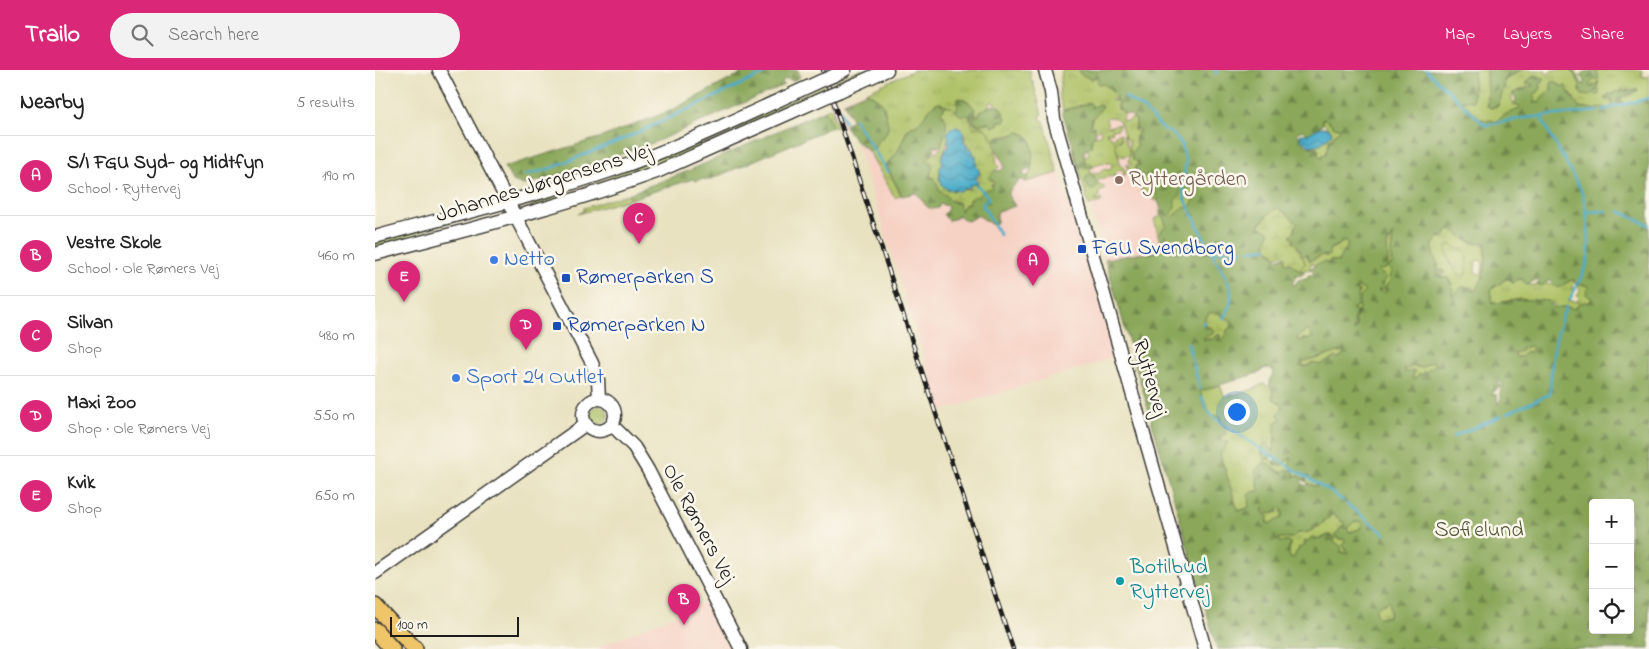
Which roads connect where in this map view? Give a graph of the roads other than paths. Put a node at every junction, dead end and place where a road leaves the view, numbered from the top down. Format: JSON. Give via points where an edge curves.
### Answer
{"nodes":[{"id":1,"x":439,"y":70,"type":"edge"},
{"id":2,"x":887,"y":70,"type":"edge"},
{"id":3,"x":1037,"y":70,"type":"edge"},
{"id":4,"x":1045,"y":70,"type":"edge"},
{"id":5,"x":1052,"y":70,"type":"edge"},
{"id":6,"x":834,"y":75,"type":"edge"},
{"id":7,"x":1051,"y":92,"type":"junction"},
{"id":8,"x":1054,"y":119,"type":"junction"},
{"id":9,"x":512,"y":208,"type":"junction"},
{"id":10,"x":375,"y":237,"type":"edge"},
{"id":11,"x":375,"y":254,"type":"edge"},
{"id":12,"x":599,"y":399,"type":"junction"},
{"id":13,"x":586,"y":424,"type":"junction"},
{"id":14,"x":612,"y":425,"type":"junction"},
{"id":15,"x":376,"y":572,"type":"edge"},
{"id":16,"x":375,"y":597,"type":"edge"},
{"id":17,"x":375,"y":606,"type":"edge"},
{"id":18,"x":396,"y":628,"type":"junction"},
{"id":19,"x":375,"y":630,"type":"edge"},
{"id":20,"x":375,"y":636,"type":"edge"},
{"id":21,"x":390,"y":649,"type":"edge"},
{"id":22,"x":415,"y":649,"type":"edge"},
{"id":23,"x":741,"y":649,"type":"edge"},
{"id":24,"x":1205,"y":649,"type":"edge"}],
"edges":[{"from":1,"to":9,"type":"street"},
{"from":2,"to":9,"type":"street","name":"Johannes Jørgensens Vej","via":[[659,171],[597,193]]},
{"from":3,"to":8,"type":"street","name":"Ryttervej"},
{"from":4,"to":7,"type":"street","name":"Ryttervej"},
{"from":5,"to":7,"type":"street","name":"Ryttervej"},
{"from":6,"to":9,"type":"street","name":"Johannes Jørgensens Vej","via":[[673,147]]},
{"from":7,"to":8,"type":"street","name":"Ryttervej"},
{"from":8,"to":24,"type":"street","name":"Ryttervej"},
{"from":9,"to":10,"type":"street","name":"Johannes Jørgensens Vej"},
{"from":9,"to":11,"type":"street","name":"Johannes Jørgensens Vej"},
{"from":9,"to":12,"type":"street","via":[[594,367]]},
{"from":12,"to":13,"type":"street","via":[[590,402],[584,410]]},
{"from":12,"to":14,"type":"street","via":[[607,401],[613,408]]},
{"from":13,"to":14,"type":"street","via":[[599,431]]},
{"from":13,"to":15,"type":"street"},
{"from":14,"to":23,"type":"street","name":"Ole Rømers Vej","via":[[634,447],[648,470]]},
{"from":16,"to":18,"type":"main road"},
{"from":17,"to":18,"type":"main road"},
{"from":18,"to":22,"type":"main road"},
{"from":19,"to":21,"type":"main road"},
{"from":20,"to":21,"type":"main road"}]}
